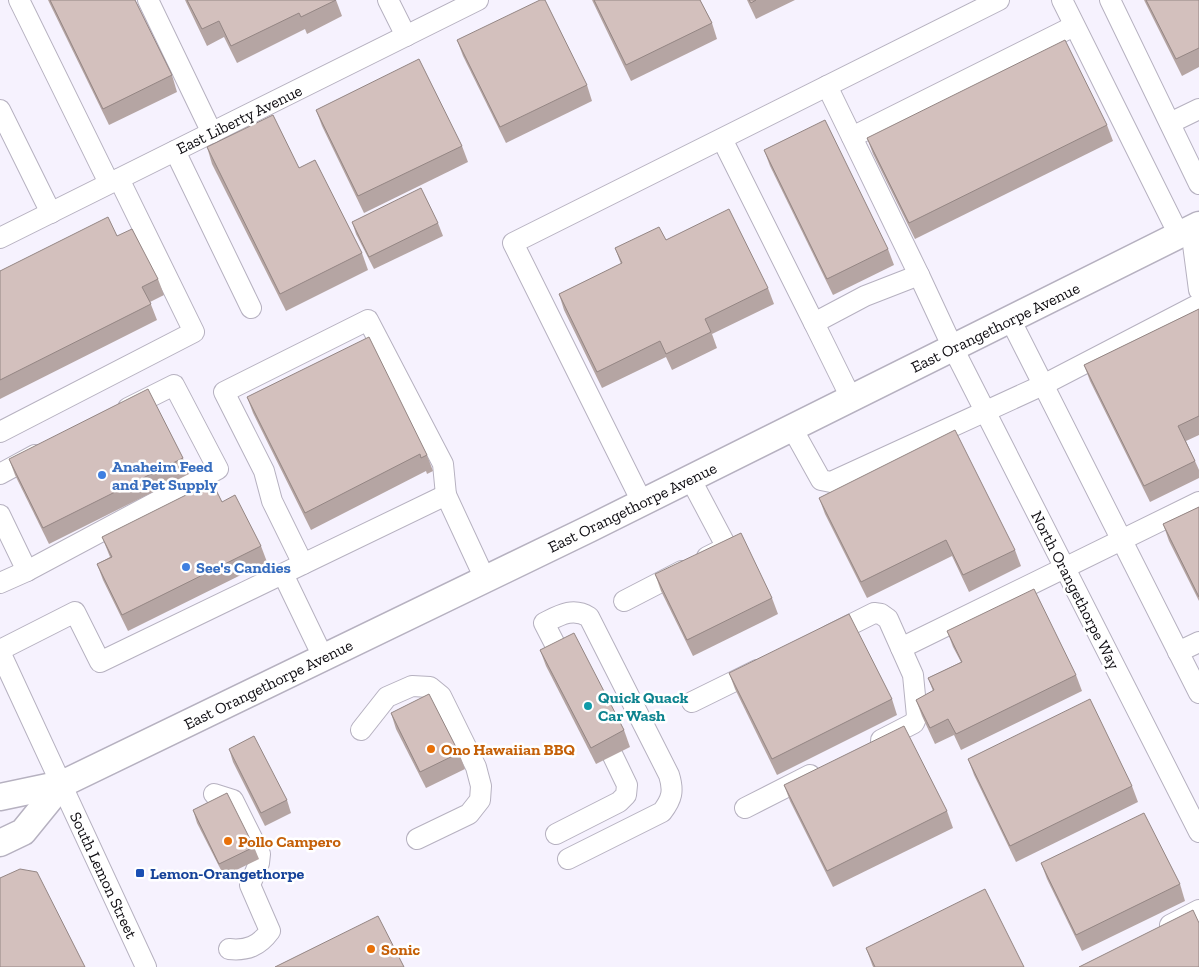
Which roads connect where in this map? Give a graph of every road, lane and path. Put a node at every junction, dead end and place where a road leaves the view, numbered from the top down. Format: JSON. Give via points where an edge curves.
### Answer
{"nodes":[{"id":1,"x":19,"y":0,"type":"edge"},
{"id":2,"x":148,"y":0,"type":"edge"},
{"id":3,"x":388,"y":0,"type":"edge"},
{"id":4,"x":478,"y":0,"type":"edge"},
{"id":5,"x":999,"y":0,"type":"edge"},
{"id":6,"x":1062,"y":0,"type":"edge"},
{"id":7,"x":1110,"y":0,"type":"edge"},
{"id":8,"x":1074,"y":26,"type":"junction"},
{"id":9,"x":406,"y":36,"type":"junction"},
{"id":10,"x":827,"y":86,"type":"junction"},
{"id":11,"x":1199,"y":109,"type":"edge"},
{"id":12,"x":0,"y":110,"type":"edge"},
{"id":13,"x":1170,"y":123,"type":"junction"},
{"id":14,"x":212,"y":132,"type":"junction"},
{"id":15,"x":852,"y":136,"type":"junction"},
{"id":16,"x":722,"y":139,"type":"junction"},
{"id":17,"x":175,"y":151,"type":"junction"},
{"id":18,"x":114,"y":181,"type":"junction"},
{"id":19,"x":1199,"y":184,"type":"edge"},
{"id":20,"x":51,"y":213,"type":"junction"},
{"id":21,"x":1190,"y":230,"type":"edge"},
{"id":22,"x":0,"y":238,"type":"edge"},
{"id":23,"x":919,"y":275,"type":"junction"},
{"id":24,"x":1199,"y":290,"type":"edge"},
{"id":25,"x":1199,"y":304,"type":"edge"},
{"id":26,"x":251,"y":308,"type":"dead end"},
{"id":27,"x":1010,"y":319,"type":"junction"},
{"id":28,"x":814,"y":323,"type":"junction"},
{"id":29,"x":953,"y":348,"type":"junction"},
{"id":30,"x":1043,"y":385,"type":"junction"},
{"id":31,"x":851,"y":398,"type":"junction"},
{"id":32,"x":986,"y":412,"type":"junction"},
{"id":33,"x":115,"y":415,"type":"edge"},
{"id":34,"x":792,"y":428,"type":"junction"},
{"id":35,"x":0,"y":432,"type":"edge"},
{"id":36,"x":55,"y":445,"type":"edge"},
{"id":37,"x":0,"y":474,"type":"edge"},
{"id":38,"x":690,"y":478,"type":"junction"},
{"id":39,"x":446,"y":495,"type":"junction"},
{"id":40,"x":642,"y":502,"type":"junction"},
{"id":41,"x":1199,"y":502,"type":"edge"},
{"id":42,"x":0,"y":515,"type":"edge"},
{"id":43,"x":1122,"y":539,"type":"junction"},
{"id":44,"x":303,"y":564,"type":"junction"},
{"id":45,"x":1065,"y":568,"type":"junction"},
{"id":46,"x":27,"y":571,"type":"junction"},
{"id":47,"x":282,"y":574,"type":"junction"},
{"id":48,"x":485,"y":579,"type":"junction"},
{"id":49,"x":0,"y":583,"type":"edge"},
{"id":50,"x":624,"y":601,"type":"dead end"},
{"id":51,"x":1199,"y":642,"type":"edge"},
{"id":52,"x":813,"y":643,"type":"edge"},
{"id":53,"x":901,"y":648,"type":"junction"},
{"id":54,"x":0,"y":651,"type":"edge"},
{"id":55,"x":1178,"y":652,"type":"junction"},
{"id":56,"x":323,"y":657,"type":"junction"},
{"id":57,"x":562,"y":658,"type":"edge"},
{"id":58,"x":770,"y":664,"type":"edge"},
{"id":59,"x":1199,"y":692,"type":"edge"},
{"id":60,"x":692,"y":702,"type":"dead end"},
{"id":61,"x":361,"y":730,"type":"dead end"},
{"id":62,"x":860,"y":750,"type":"edge"},
{"id":63,"x":613,"y":756,"type":"edge"},
{"id":64,"x":825,"y":768,"type":"edge"},
{"id":65,"x":62,"y":784,"type":"junction"},
{"id":66,"x":214,"y":794,"type":"dead end"},
{"id":67,"x":0,"y":797,"type":"edge"},
{"id":68,"x":745,"y":808,"type":"dead end"},
{"id":69,"x":1199,"y":832,"type":"edge"},
{"id":70,"x":556,"y":834,"type":"dead end"},
{"id":71,"x":417,"y":840,"type":"dead end"},
{"id":72,"x":0,"y":843,"type":"edge"},
{"id":73,"x":568,"y":859,"type":"dead end"},
{"id":74,"x":1199,"y":910,"type":"edge"},
{"id":75,"x":1156,"y":932,"type":"edge"},
{"id":76,"x":229,"y":949,"type":"dead end"},
{"id":77,"x":146,"y":967,"type":"edge"}],
"edges":[{"from":1,"to":18,"type":"street"},
{"from":2,"to":14,"type":"street"},
{"from":3,"to":9,"type":"street"},
{"from":4,"to":9,"type":"street","name":"East Liberty Avenue"},
{"from":5,"to":10,"type":"street"},
{"from":6,"to":8,"type":"street"},
{"from":7,"to":13,"type":"street"},
{"from":8,"to":15,"type":"street"},
{"from":8,"to":21,"type":"street"},
{"from":9,"to":14,"type":"street","name":"East Liberty Avenue"},
{"from":10,"to":15,"type":"street","name":"North Orangethorpe Way"},
{"from":10,"to":16,"type":"street"},
{"from":11,"to":13,"type":"street"},
{"from":12,"to":20,"type":"street"},
{"from":13,"to":19,"type":"street"},
{"from":14,"to":17,"type":"street","name":"East Liberty Avenue"},
{"from":15,"to":23,"type":"street","name":"North Orangethorpe Way"},
{"from":16,"to":28,"type":"street"},
{"from":16,"to":40,"type":"street","via":[[513,244]]},
{"from":17,"to":18,"type":"street","name":"East Liberty Avenue"},
{"from":17,"to":26,"type":"street"},
{"from":18,"to":20,"type":"street","name":"East Liberty Avenue"},
{"from":18,"to":35,"type":"street","via":[[194,332]]},
{"from":20,"to":22,"type":"street","name":"East Liberty Avenue"},
{"from":21,"to":24,"type":"street"},
{"from":21,"to":27,"type":"main road","name":"East Orangethorpe Avenue"},
{"from":23,"to":28,"type":"street","via":[[865,296]]},
{"from":23,"to":29,"type":"street","name":"North Orangethorpe Way"},
{"from":25,"to":30,"type":"street"},
{"from":27,"to":29,"type":"main road","name":"East Orangethorpe Avenue"},
{"from":27,"to":30,"type":"street"},
{"from":28,"to":31,"type":"street"},
{"from":29,"to":31,"type":"main road","name":"East Orangethorpe Avenue"},
{"from":29,"to":32,"type":"street","name":"North Orangethorpe Way"},
{"from":30,"to":32,"type":"street"},
{"from":30,"to":43,"type":"street"},
{"from":31,"to":34,"type":"main road","name":"East Orangethorpe Avenue"},
{"from":32,"to":34,"type":"street","via":[[831,482],[821,480]]},
{"from":32,"to":45,"type":"street","name":"North Orangethorpe Way"},
{"from":33,"to":46,"type":"street","via":[[174,385],[218,469]]},
{"from":34,"to":38,"type":"main road","name":"East Orangethorpe Avenue"},
{"from":36,"to":37,"type":"street"},
{"from":38,"to":40,"type":"main road","name":"East Orangethorpe Avenue"},
{"from":38,"to":50,"type":"street","via":[[725,544],[724,548]]},
{"from":39,"to":44,"type":"street"},
{"from":39,"to":44,"type":"street","via":[[443,464],[368,320],[224,392],[264,471],[272,501]]},
{"from":39,"to":48,"type":"street"},
{"from":40,"to":48,"type":"main road","name":"East Orangethorpe Avenue"},
{"from":41,"to":43,"type":"street"},
{"from":42,"to":46,"type":"street"},
{"from":43,"to":45,"type":"street"},
{"from":43,"to":55,"type":"street"},
{"from":44,"to":47,"type":"street"},
{"from":45,"to":53,"type":"street"},
{"from":45,"to":69,"type":"street","name":"North Orangethorpe Way"},
{"from":46,"to":49,"type":"street"},
{"from":47,"to":54,"type":"street","via":[[100,662],[75,612]]},
{"from":47,"to":56,"type":"street"},
{"from":48,"to":56,"type":"main road","name":"East Orangethorpe Avenue"},
{"from":51,"to":55,"type":"street"},
{"from":52,"to":53,"type":"street","via":[[874,613],[888,619]]},
{"from":53,"to":62,"type":"street","via":[[913,675],[914,723]]},
{"from":54,"to":65,"type":"street","name":"South Lemon Street"},
{"from":55,"to":59,"type":"street"},
{"from":56,"to":65,"type":"main road","name":"East Orangethorpe Avenue"},
{"from":57,"to":73,"type":"street","via":[[544,623],[564,613],[579,611],[588,618],[674,790],[662,812]]},
{"from":58,"to":60,"type":"street"},
{"from":61,"to":71,"type":"street","via":[[387,698],[412,686],[430,687],[441,696],[476,766],[480,800],[469,814]]},
{"from":63,"to":70,"type":"street","via":[[627,785],[626,795],[619,802]]},
{"from":64,"to":68,"type":"street"},
{"from":65,"to":67,"type":"main road","name":"East Orangethorpe Avenue"},
{"from":65,"to":72,"type":"main road","name":"East Orangethorpe Avenue","via":[[23,832]]},
{"from":65,"to":77,"type":"street","name":"South Lemon Street"},
{"from":66,"to":76,"type":"street","via":[[233,800],[260,854],[250,885],[270,931],[263,941],[244,950]]},
{"from":74,"to":75,"type":"street"}]}
